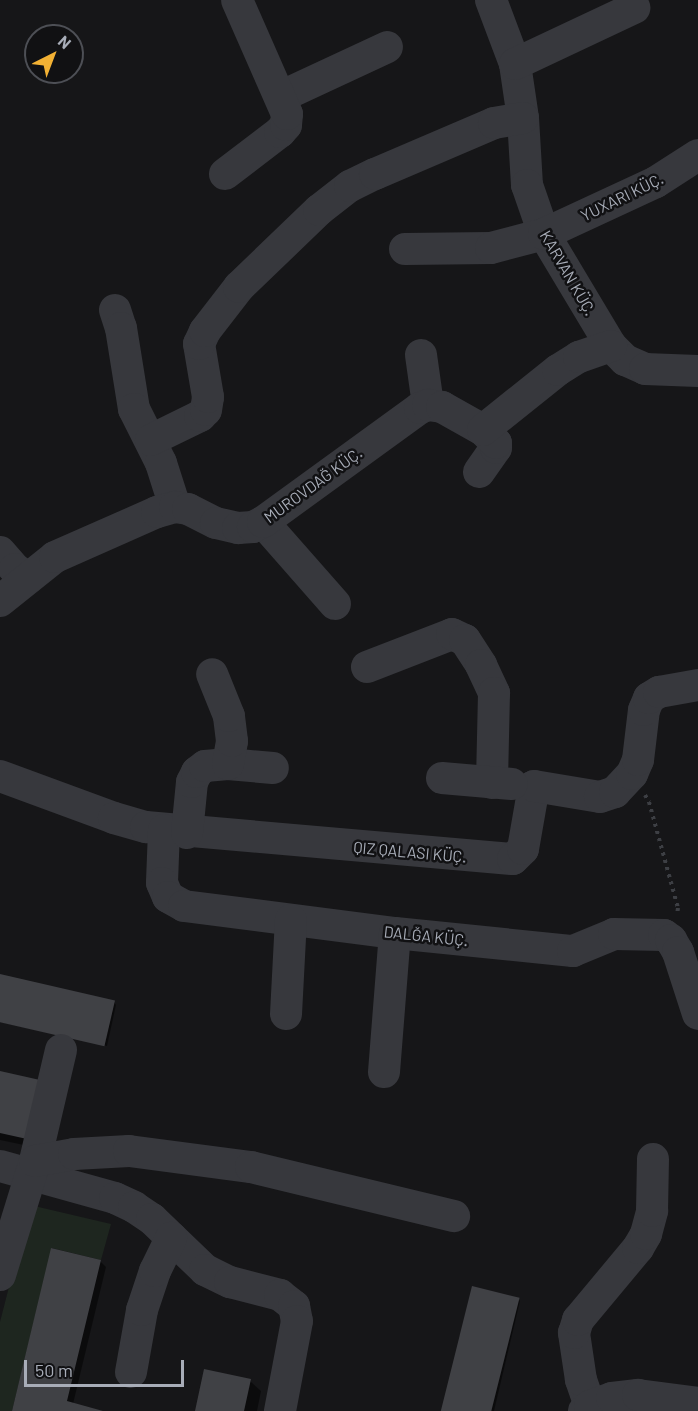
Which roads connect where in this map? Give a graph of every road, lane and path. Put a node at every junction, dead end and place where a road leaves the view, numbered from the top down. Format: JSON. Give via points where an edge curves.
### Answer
{"nodes":[{"id":1,"x":237,"y":0,"type":"edge"},
{"id":2,"x":491,"y":0,"type":"edge"},
{"id":3,"x":634,"y":8,"type":"dead end"},
{"id":4,"x":387,"y":47,"type":"dead end"},
{"id":5,"x":515,"y":64,"type":"junction"},
{"id":6,"x":280,"y":98,"type":"junction"},
{"id":7,"x":524,"y":118,"type":"junction"},
{"id":8,"x":698,"y":155,"type":"edge"},
{"id":9,"x":225,"y":174,"type":"dead end"},
{"id":10,"x":544,"y":234,"type":"junction"},
{"id":11,"x":405,"y":249,"type":"dead end"},
{"id":12,"x":115,"y":310,"type":"dead end"},
{"id":13,"x":611,"y":346,"type":"junction"},
{"id":14,"x":421,"y":355,"type":"dead end"},
{"id":15,"x":698,"y":371,"type":"edge"},
{"id":16,"x":428,"y":405,"type":"junction"},
{"id":17,"x":483,"y":430,"type":"junction"},
{"id":18,"x":151,"y":440,"type":"junction"},
{"id":19,"x":479,"y":472,"type":"dead end"},
{"id":20,"x":175,"y":507,"type":"junction"},
{"id":21,"x":263,"y":522,"type":"junction"},
{"id":22,"x":0,"y":552,"type":"edge"},
{"id":23,"x":28,"y":578,"type":"junction"},
{"id":24,"x":0,"y":601,"type":"edge"},
{"id":25,"x":335,"y":604,"type":"dead end"},
{"id":26,"x":367,"y":667,"type":"dead end"},
{"id":27,"x":212,"y":674,"type":"dead end"},
{"id":28,"x":698,"y":685,"type":"edge"},
{"id":29,"x":228,"y":764,"type":"junction"},
{"id":30,"x":273,"y":768,"type":"dead end"},
{"id":31,"x":632,"y":774,"type":"junction"},
{"id":32,"x":0,"y":776,"type":"edge"},
{"id":33,"x":442,"y":778,"type":"dead end"},
{"id":34,"x":492,"y":783,"type":"junction"},
{"id":35,"x":534,"y":786,"type":"junction"},
{"id":36,"x":176,"y":831,"type":"junction"},
{"id":37,"x":291,"y":920,"type":"junction"},
{"id":38,"x":396,"y":933,"type":"junction"},
{"id":39,"x":664,"y":935,"type":"junction"},
{"id":40,"x":286,"y":1014,"type":"dead end"},
{"id":41,"x":698,"y":1014,"type":"edge"},
{"id":42,"x":62,"y":1050,"type":"dead end"},
{"id":43,"x":384,"y":1072,"type":"dead end"},
{"id":44,"x":653,"y":1159,"type":"dead end"},
{"id":45,"x":0,"y":1166,"type":"edge"},
{"id":46,"x":33,"y":1167,"type":"junction"},
{"id":47,"x":454,"y":1216,"type":"dead end"},
{"id":48,"x":171,"y":1238,"type":"junction"},
{"id":49,"x":0,"y":1275,"type":"edge"},
{"id":50,"x":131,"y":1372,"type":"dead end"},
{"id":51,"x":698,"y":1403,"type":"edge"},
{"id":52,"x":587,"y":1408,"type":"edge"},
{"id":53,"x":280,"y":1411,"type":"edge"}],
"edges":[{"from":1,"to":6,"type":"street"},
{"from":2,"to":5,"type":"street","name":"KARVAN KÜÇ."},
{"from":3,"to":5,"type":"street"},
{"from":4,"to":6,"type":"street"},
{"from":5,"to":7,"type":"street","name":"KARVAN KÜÇ."},
{"from":6,"to":9,"type":"street","via":[[287,114],[286,125]]},
{"from":7,"to":10,"type":"street","name":"KARVAN KÜÇ.","via":[[527,185]]},
{"from":7,"to":18,"type":"street","via":[[494,123],[375,174],[350,186],[319,210],[239,287],[205,331],[199,344],[208,397],[206,410]]},
{"from":8,"to":10,"type":"street","via":[[656,182]]},
{"from":10,"to":11,"type":"street","via":[[491,248]]},
{"from":10,"to":13,"type":"street","name":"KARVAN KÜÇ."},
{"from":12,"to":18,"type":"street","via":[[130,395]]},
{"from":13,"to":15,"type":"street","name":"KARVAN KÜÇ.","via":[[625,360],[645,369]]},
{"from":13,"to":17,"type":"street","via":[[579,357],[558,370]]},
{"from":14,"to":16,"type":"street"},
{"from":16,"to":17,"type":"street","via":[[442,408]]},
{"from":16,"to":21,"type":"street","name":"MUROVDAĞ KÜÇ."},
{"from":17,"to":19,"type":"street","via":[[496,448]]},
{"from":18,"to":20,"type":"street"},
{"from":20,"to":21,"type":"street","name":"MUROVDAĞ KÜÇ.","via":[[238,528]]},
{"from":20,"to":23,"type":"street","via":[[55,557]]},
{"from":21,"to":25,"type":"street"},
{"from":22,"to":23,"type":"street"},
{"from":23,"to":24,"type":"street"},
{"from":26,"to":34,"type":"street","via":[[452,634],[465,640],[494,693]]},
{"from":27,"to":29,"type":"street","via":[[229,716],[232,741]]},
{"from":28,"to":31,"type":"street","via":[[659,692],[649,698]]},
{"from":29,"to":30,"type":"street"},
{"from":29,"to":36,"type":"street","name":"DALĞA KÜÇ.","via":[[205,766],[197,772]]},
{"from":31,"to":35,"type":"street","via":[[615,792],[600,796]]},
{"from":31,"to":39,"type":"path","via":[[650,802],[678,908]]},
{"from":32,"to":36,"type":"street","via":[[114,818]]},
{"from":33,"to":34,"type":"street"},
{"from":34,"to":35,"type":"street"},
{"from":35,"to":36,"type":"street","via":[[523,849],[513,859]]},
{"from":36,"to":37,"type":"street","name":"DALĞA KÜÇ.","via":[[162,883],[168,897],[184,906]]},
{"from":37,"to":38,"type":"street","name":"DALĞA KÜÇ."},
{"from":37,"to":40,"type":"street"},
{"from":38,"to":39,"type":"street","name":"DALĞA KÜÇ.","via":[[573,951],[604,935]]},
{"from":38,"to":43,"type":"street"},
{"from":39,"to":41,"type":"street","via":[[678,952]]},
{"from":42,"to":46,"type":"street"},
{"from":44,"to":52,"type":"street","via":[[652,1211],[646,1234],[578,1320],[574,1333]]},
{"from":45,"to":46,"type":"street"},
{"from":46,"to":47,"type":"street","via":[[74,1154],[129,1151],[174,1155],[251,1167]]},
{"from":46,"to":48,"type":"street","via":[[134,1207]]},
{"from":46,"to":49,"type":"street"},
{"from":48,"to":50,"type":"street","via":[[142,1310]]},
{"from":48,"to":53,"type":"street","via":[[205,1270],[230,1282],[280,1295],[294,1306],[297,1321]]},
{"from":51,"to":52,"type":"street","via":[[638,1395],[612,1398]]}]}
